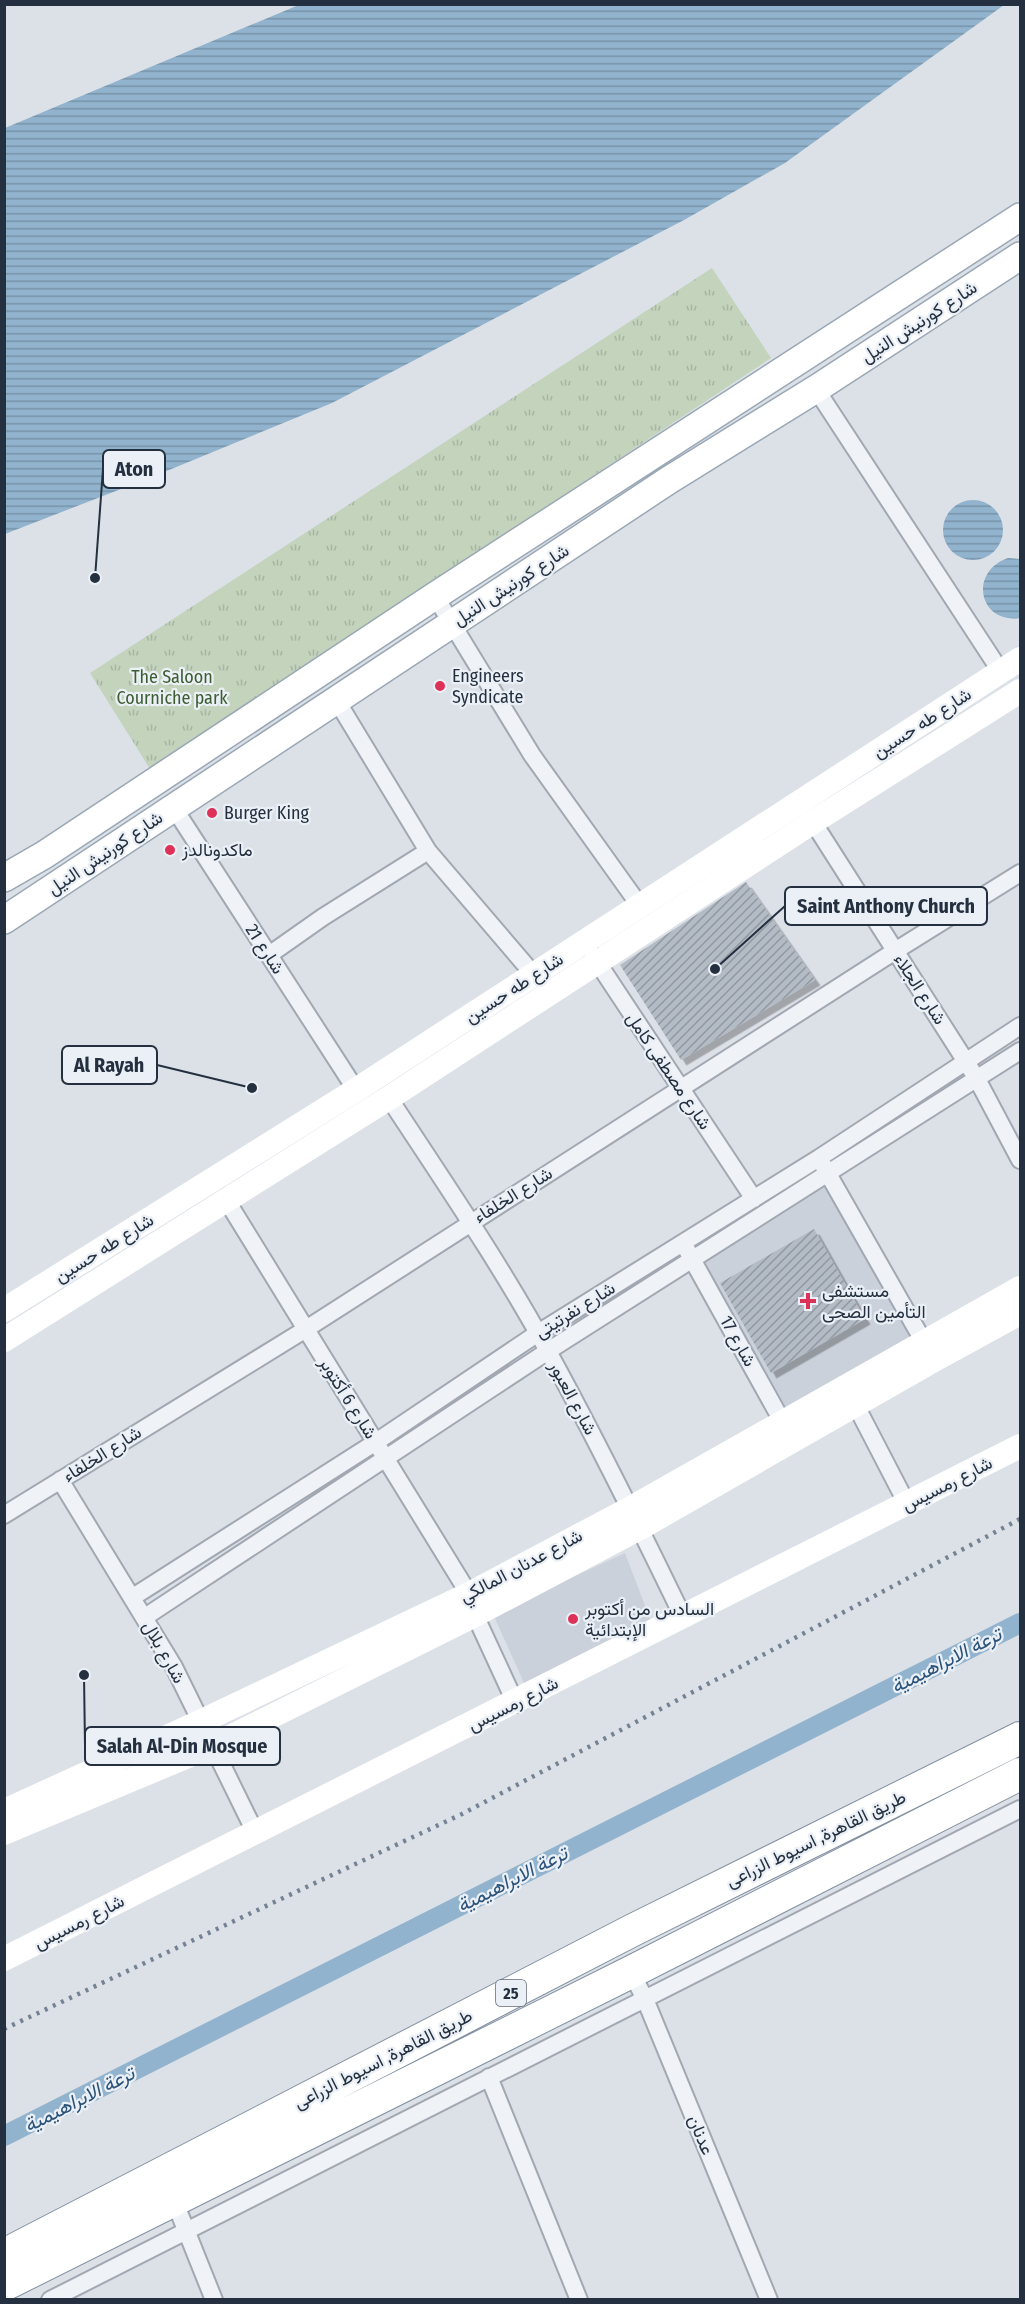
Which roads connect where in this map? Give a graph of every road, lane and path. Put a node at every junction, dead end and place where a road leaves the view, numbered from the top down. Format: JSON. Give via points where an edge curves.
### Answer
{"nodes":[{"id":1,"x":1020,"y":217,"type":"edge"},
{"id":2,"x":1020,"y":256,"type":"edge"},
{"id":3,"x":816,"y":389,"type":"junction"},
{"id":4,"x":435,"y":596,"type":"junction"},
{"id":5,"x":452,"y":624,"type":"junction"},
{"id":6,"x":1011,"y":665,"type":"edge"},
{"id":7,"x":1020,"y":691,"type":"edge"},
{"id":8,"x":337,"y":701,"type":"junction"},
{"id":9,"x":174,"y":808,"type":"junction"},
{"id":10,"x":813,"y":822,"type":"junction"},
{"id":11,"x":428,"y":850,"type":"junction"},
{"id":12,"x":1020,"y":873,"type":"edge"},
{"id":13,"x":4,"y":878,"type":"edge"},
{"id":14,"x":640,"y":906,"type":"junction"},
{"id":15,"x":4,"y":920,"type":"edge"},
{"id":16,"x":584,"y":943,"type":"junction"},
{"id":17,"x":895,"y":951,"type":"junction"},
{"id":18,"x":269,"y":955,"type":"junction"},
{"id":19,"x":597,"y":963,"type":"junction"},
{"id":20,"x":534,"y":975,"type":"junction"},
{"id":21,"x":1020,"y":1026,"type":"edge"},
{"id":22,"x":1020,"y":1051,"type":"edge"},
{"id":23,"x":966,"y":1062,"type":"junction"},
{"id":24,"x":977,"y":1079,"type":"junction"},
{"id":25,"x":681,"y":1089,"type":"junction"},
{"id":26,"x":356,"y":1090,"type":"junction"},
{"id":27,"x":389,"y":1098,"type":"junction"},
{"id":28,"x":819,"y":1158,"type":"junction"},
{"id":29,"x":1020,"y":1160,"type":"edge"},
{"id":30,"x":828,"y":1174,"type":"junction"},
{"id":31,"x":754,"y":1199,"type":"junction"},
{"id":32,"x":227,"y":1201,"type":"junction"},
{"id":33,"x":470,"y":1222,"type":"junction"},
{"id":34,"x":682,"y":1242,"type":"junction"},
{"id":35,"x":692,"y":1259,"type":"junction"},
{"id":36,"x":1020,"y":1288,"type":"edge"},
{"id":37,"x":4,"y":1310,"type":"edge"},
{"id":38,"x":1020,"y":1313,"type":"edge"},
{"id":39,"x":306,"y":1329,"type":"junction"},
{"id":40,"x":538,"y":1334,"type":"junction"},
{"id":41,"x":7,"y":1336,"type":"edge"},
{"id":42,"x":548,"y":1351,"type":"junction"},
{"id":43,"x":929,"y":1351,"type":"junction"},
{"id":44,"x":851,"y":1396,"type":"junction"},
{"id":45,"x":788,"y":1431,"type":"junction"},
{"id":46,"x":376,"y":1442,"type":"junction"},
{"id":47,"x":1020,"y":1446,"type":"edge"},
{"id":48,"x":386,"y":1458,"type":"junction"},
{"id":49,"x":60,"y":1480,"type":"junction"},
{"id":50,"x":907,"y":1504,"type":"junction"},
{"id":51,"x":4,"y":1515,"type":"edge"},
{"id":52,"x":635,"y":1518,"type":"junction"},
{"id":53,"x":133,"y":1597,"type":"junction"},
{"id":54,"x":472,"y":1605,"type":"junction"},
{"id":55,"x":145,"y":1617,"type":"junction"},
{"id":56,"x":683,"y":1617,"type":"junction"},
{"id":57,"x":516,"y":1704,"type":"junction"},
{"id":58,"x":200,"y":1722,"type":"junction"},
{"id":59,"x":1020,"y":1737,"type":"edge"},
{"id":60,"x":212,"y":1746,"type":"junction"},
{"id":61,"x":1020,"y":1774,"type":"edge"},
{"id":62,"x":1020,"y":1809,"type":"edge"},
{"id":63,"x":4,"y":1811,"type":"edge"},
{"id":64,"x":255,"y":1832,"type":"junction"},
{"id":65,"x":4,"y":1833,"type":"edge"},
{"id":66,"x":633,"y":1930,"type":"junction"},
{"id":67,"x":4,"y":1959,"type":"edge"},
{"id":68,"x":642,"y":1978,"type":"junction"},
{"id":69,"x":489,"y":2077,"type":"junction"},
{"id":70,"x":174,"y":2200,"type":"junction"},
{"id":71,"x":186,"y":2231,"type":"junction"},
{"id":72,"x":4,"y":2255,"type":"edge"},
{"id":73,"x":4,"y":2285,"type":"edge"},
{"id":74,"x":50,"y":2300,"type":"edge"},
{"id":75,"x":214,"y":2300,"type":"edge"},
{"id":76,"x":579,"y":2300,"type":"edge"},
{"id":77,"x":769,"y":2300,"type":"edge"}],
"edges":[{"from":1,"to":4,"type":"main road","name":"شارع كورنيش النيل"},
{"from":2,"to":3,"type":"main road","name":"شارع كورنيش النيل"},
{"from":3,"to":5,"type":"main road","name":"شارع كورنيش النيل","via":[[669,480]]},
{"from":3,"to":6,"type":"street"},
{"from":4,"to":5,"type":"street"},
{"from":4,"to":13,"type":"main road","name":"شارع كورنيش النيل"},
{"from":5,"to":8,"type":"main road","name":"شارع كورنيش النيل"},
{"from":5,"to":14,"type":"street","via":[[532,754]]},
{"from":6,"to":14,"type":"main road","name":"شارع طه حسين"},
{"from":7,"to":10,"type":"main road","name":"شارع طه حسين"},
{"from":8,"to":9,"type":"main road","name":"شارع كورنيش النيل"},
{"from":8,"to":11,"type":"street"},
{"from":9,"to":15,"type":"main road","name":"شارع كورنيش النيل"},
{"from":9,"to":18,"type":"street","name":"شارع 21"},
{"from":10,"to":17,"type":"street","name":"شارع الجلاء"},
{"from":10,"to":19,"type":"main road","name":"شارع طه حسين"},
{"from":11,"to":18,"type":"street"},
{"from":11,"to":20,"type":"street"},
{"from":12,"to":17,"type":"street","name":"شارع الخلفاء"},
{"from":14,"to":16,"type":"main road","name":"شارع طه حسين"},
{"from":16,"to":19,"type":"street","name":"شارع مصطفى كامل"},
{"from":16,"to":20,"type":"main road","name":"شارع طه حسين"},
{"from":17,"to":23,"type":"street","name":"شارع الجلاء"},
{"from":17,"to":25,"type":"street","name":"شارع الخلفاء"},
{"from":18,"to":26,"type":"street","name":"شارع 21"},
{"from":19,"to":25,"type":"street","name":"شارع مصطفى كامل"},
{"from":19,"to":27,"type":"main road","name":"شارع طه حسين"},
{"from":20,"to":26,"type":"main road","name":"شارع طه حسين"},
{"from":21,"to":23,"type":"street","name":"شارع نفرتيتى"},
{"from":22,"to":24,"type":"street","name":"شارع نفرتيتى"},
{"from":23,"to":24,"type":"street","name":"شارع الجلاء"},
{"from":23,"to":28,"type":"street","name":"شارع نفرتيتى"},
{"from":24,"to":29,"type":"street","name":"شارع الجلاء"},
{"from":24,"to":30,"type":"street","name":"شارع نفرتيتى"},
{"from":25,"to":31,"type":"street","name":"شارع مصطفى كامل"},
{"from":25,"to":33,"type":"street","name":"شارع الخلفاء"},
{"from":26,"to":37,"type":"main road","name":"شارع طه حسين"},
{"from":27,"to":32,"type":"main road","name":"شارع طه حسين"},
{"from":27,"to":33,"type":"street","name":"شارع العبور"},
{"from":28,"to":30,"type":"street"},
{"from":28,"to":31,"type":"street","name":"شارع نفرتيتى"},
{"from":30,"to":35,"type":"street","name":"شارع نفرتيتى"},
{"from":30,"to":43,"type":"street"},
{"from":31,"to":34,"type":"street","name":"شارع نفرتيتى"},
{"from":32,"to":39,"type":"street","name":"شارع 6 أكتوبر"},
{"from":32,"to":41,"type":"main road","name":"شارع طه حسين"},
{"from":33,"to":39,"type":"street","name":"شارع الخلفاء"},
{"from":33,"to":40,"type":"street","name":"شارع العبور"},
{"from":34,"to":35,"type":"street","name":"شارع 17"},
{"from":34,"to":40,"type":"street","name":"شارع نفرتيتى"},
{"from":35,"to":42,"type":"street","name":"شارع نفرتيتى"},
{"from":35,"to":45,"type":"street","name":"شارع 17"},
{"from":36,"to":43,"type":"main road","name":"شارع عدنان المالكي"},
{"from":38,"to":43,"type":"main road","name":"شارع عدنان المالكي"},
{"from":39,"to":46,"type":"street","name":"شارع 6 أكتوبر"},
{"from":39,"to":49,"type":"street","name":"شارع الخلفاء"},
{"from":40,"to":42,"type":"street","name":"شارع العبور"},
{"from":40,"to":46,"type":"street","name":"شارع نفرتيتى"},
{"from":42,"to":48,"type":"street","name":"شارع نفرتيتى"},
{"from":42,"to":52,"type":"street","name":"شارع العبور"},
{"from":43,"to":44,"type":"main road","name":"شارع عدنان المالكي"},
{"from":44,"to":45,"type":"main road","name":"شارع عدنان المالكي"},
{"from":44,"to":50,"type":"street"},
{"from":45,"to":52,"type":"main road","name":"شارع عدنان المالكي"},
{"from":46,"to":48,"type":"street","name":"شارع 6 أكتوبر"},
{"from":46,"to":53,"type":"street","name":"شارع نفرتيتى"},
{"from":47,"to":50,"type":"main road","name":"شارع رمسيس"},
{"from":48,"to":54,"type":"street","name":"شارع 6 أكتوبر"},
{"from":48,"to":55,"type":"street","name":"شارع نفرتيتى"},
{"from":49,"to":51,"type":"street","name":"شارع الخلفاء"},
{"from":49,"to":53,"type":"street","name":"شارع بلال"},
{"from":50,"to":56,"type":"main road","name":"شارع رمسيس"},
{"from":52,"to":54,"type":"main road","name":"شارع عدنان المالكي"},
{"from":52,"to":56,"type":"street","name":"شارع العبور"},
{"from":53,"to":55,"type":"street","name":"شارع بلال"},
{"from":54,"to":57,"type":"street","name":"شارع 6 أكتوبر"},
{"from":54,"to":58,"type":"main road","name":"شارع عدنان المالكي"},
{"from":54,"to":60,"type":"main road","name":"شارع عدنان المالكي"},
{"from":55,"to":58,"type":"street","name":"شارع بلال"},
{"from":56,"to":57,"type":"main road","name":"شارع رمسيس"},
{"from":57,"to":64,"type":"main road","name":"شارع رمسيس"},
{"from":58,"to":60,"type":"street","name":"شارع بلال"},
{"from":58,"to":63,"type":"main road","name":"شارع عدنان المالكي"},
{"from":59,"to":66,"type":"highway","name":"طريق القاهرة, اسيوط الزراعى","number":"25"},
{"from":60,"to":64,"type":"street","name":"شارع بلال"},
{"from":60,"to":65,"type":"main road","name":"شارع عدنان المالكي"},
{"from":61,"to":68,"type":"highway","name":"طريق القاهرة, اسيوط الزراعى","number":"25"},
{"from":62,"to":68,"type":"street","name":"طريق القاهرة, اسيوط الزراعى"},
{"from":64,"to":67,"type":"main road","name":"شارع رمسيس"},
{"from":66,"to":68,"type":"highway"},
{"from":66,"to":72,"type":"highway","name":"طريق القاهرة, اسيوط الزراعى","number":"25"},
{"from":68,"to":69,"type":"street","name":"طريق القاهرة, اسيوط الزراعى"},
{"from":68,"to":70,"type":"highway","name":"طريق القاهرة, اسيوط الزراعى","number":"25"},
{"from":68,"to":77,"type":"street","name":"عدنان"},
{"from":69,"to":71,"type":"street","name":"طريق القاهرة, اسيوط الزراعى"},
{"from":69,"to":76,"type":"street"},
{"from":70,"to":71,"type":"street"},
{"from":70,"to":73,"type":"highway","name":"طريق القاهرة, اسيوط الزراعى","number":"25"},
{"from":71,"to":74,"type":"street","name":"طريق القاهرة, اسيوط الزراعى"},
{"from":71,"to":75,"type":"street"}]}
